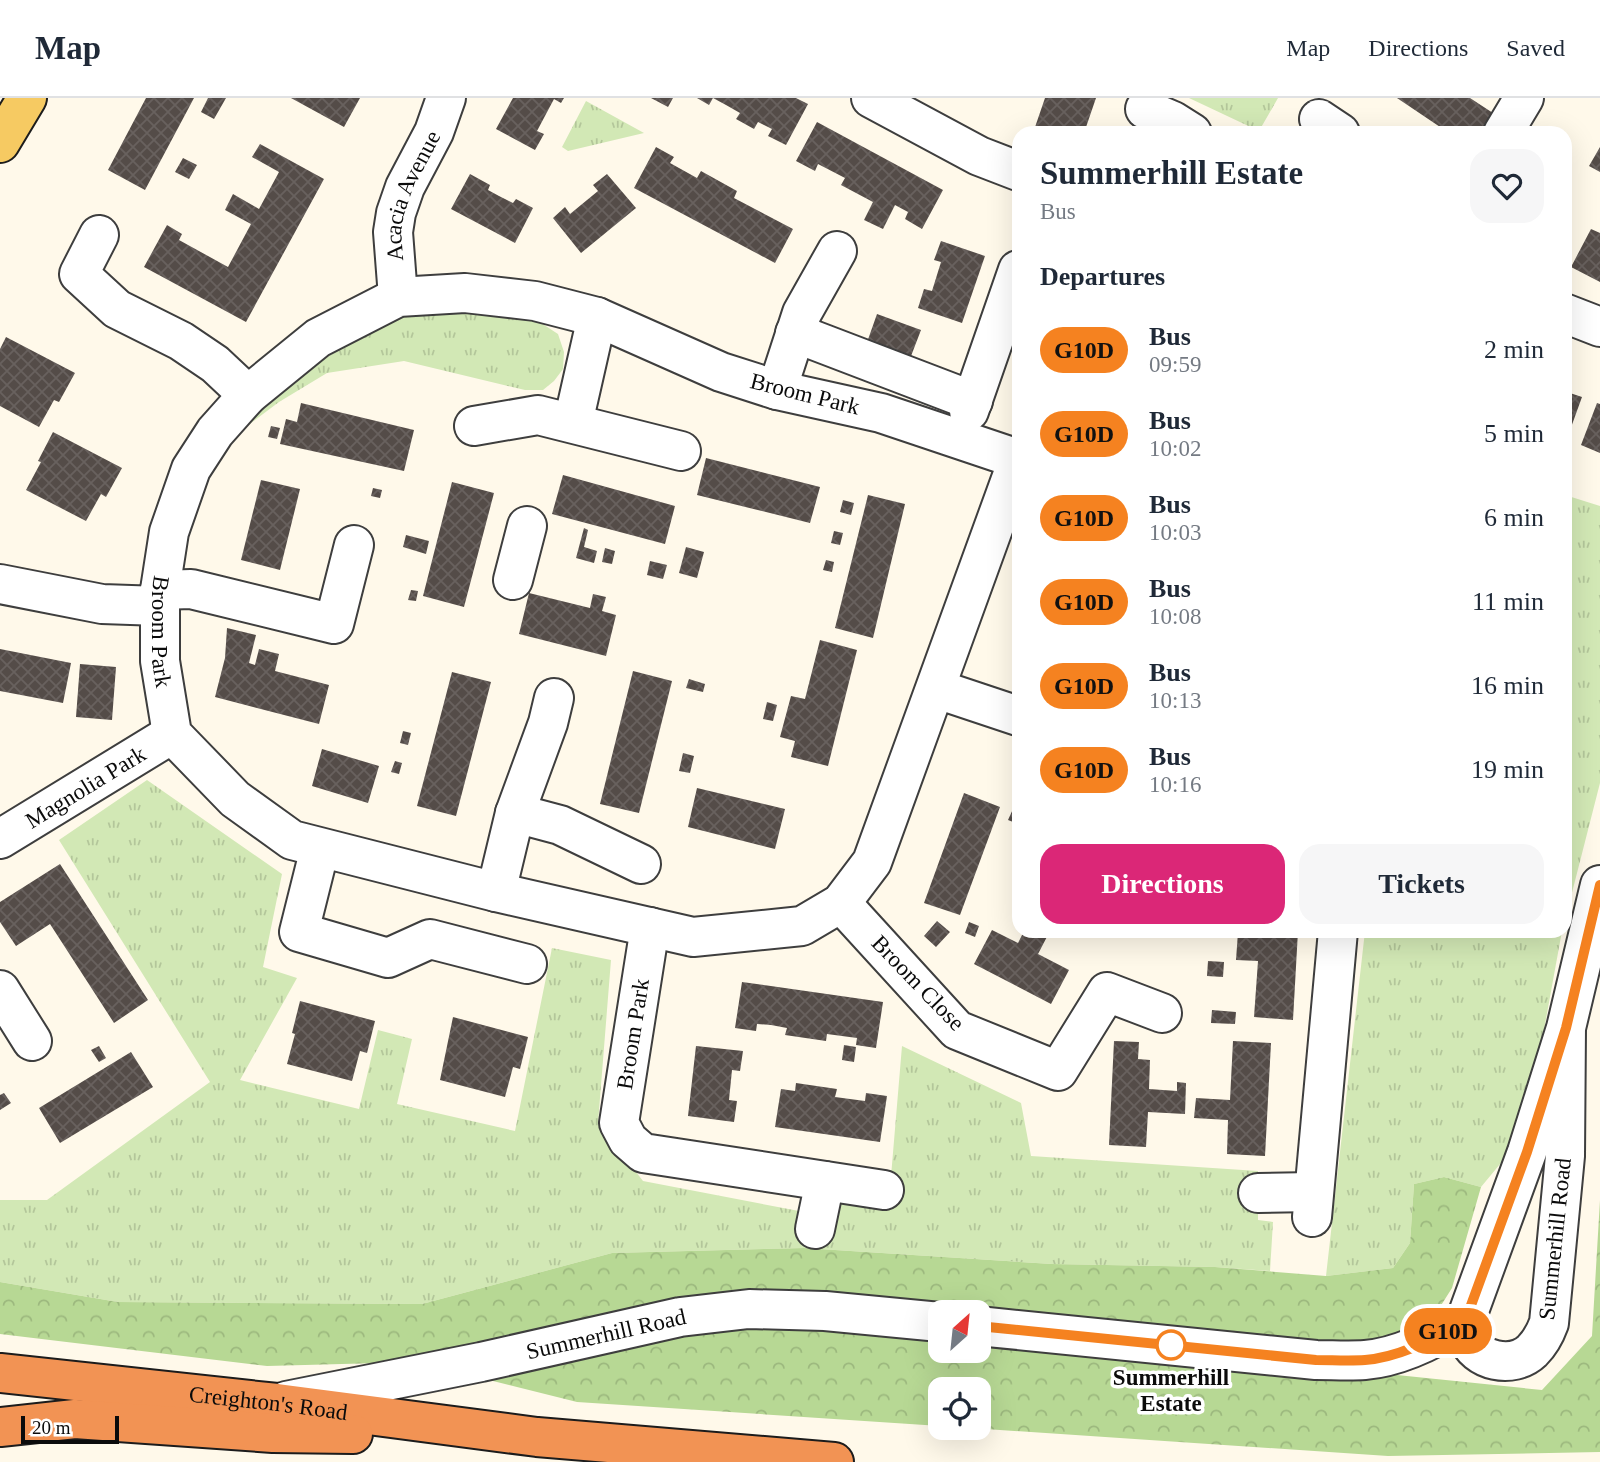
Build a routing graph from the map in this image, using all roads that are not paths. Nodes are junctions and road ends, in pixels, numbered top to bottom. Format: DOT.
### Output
graph roads {
  1 [pos="27,98"];
  2 [pos="446,98"];
  3 [pos="871,98"];
  4 [pos="1524,98"];
  5 [pos="1143,113"];
  6 [pos="1180,126"];
  7 [pos="1507,126"];
  8 [pos="0,143"];
  9 [pos="1012,169"];
  10 [pos="99,235"];
  11 [pos="837,251"];
  12 [pos="1012,287"];
  13 [pos="398,297"];
  14 [pos="1572,316"];
  15 [pos="597,317"];
  16 [pos="1600,327"];
  17 [pos="795,333"];
  18 [pos="777,390"];
  19 [pos="248,395"];
  20 [pos="573,423"];
  21 [pos="474,426"];
  22 [pos="681,451"];
  23 [pos="1012,458"];
  24 [pos="1012,477"];
  25 [pos="527,526"];
  26 [pos="354,545"];
  27 [pos="513,580"];
  28 [pos="0,584"];
  29 [pos="160,598"];
  30 [pos="937,689"];
  31 [pos="554,698"];
  32 [pos="1012,714"];
  33 [pos="172,734"];
  34 [pos="515,813"];
  35 [pos="0,839"];
  36 [pos="320,848"];
  37 [pos="641,864"];
  38 [pos="1600,885"];
  39 [pos="496,892"];
  40 [pos="841,903"];
  41 [pos="650,928"];
  42 [pos="1337,938"];
  43 [pos="527,964"];
  44 [pos="0,990"];
  45 [pos="1162,1013"];
  46 [pos="1566,1028"];
  47 [pos="32,1041"];
  48 [pos="825,1181"];
  49 [pos="884,1190"];
  50 [pos="1258,1193"];
  51 [pos="814,1229"];
  52 [pos="1466,1319"];
  53 [pos="928,1321"];
  54 [pos="991,1327"];
  55 [pos="0,1373"];
  56 [pos="277,1403"];
  57 [pos="0,1427"];
  58 [pos="537,1437"];
  59 [pos="834,1462"];
  1 -- 8 [label="main road"];
  2 -- 13 [label="street, Acacia Avenue"];
  3 -- 9 [label="street"];
  4 -- 7 [label="street"];
  5 -- 6 [label="street"];
  10 -- 19 [label="street"];
  11 -- 17 [label="street"];
  12 -- 17 [label="street, Broom Park"];
  13 -- 15 [label="street, Broom Park"];
  13 -- 19 [label="street, Broom Park"];
  14 -- 16 [label="street"];
  15 -- 18 [label="street, Broom Park"];
  15 -- 20 [label="street"];
  17 -- 18 [label="street"];
  18 -- 23 [label="street, Broom Park"];
  19 -- 29 [label="street, Broom Park"];
  20 -- 21 [label="street"];
  20 -- 22 [label="street"];
  24 -- 30 [label="street, Broom Park"];
  25 -- 27 [label="street"];
  26 -- 29 [label="street"];
  28 -- 29 [label="street"];
  29 -- 33 [label="street, Broom Park"];
  30 -- 32 [label="street"];
  30 -- 40 [label="street, Broom Park"];
  31 -- 34 [label="street"];
  33 -- 35 [label="street, Magnolia Park"];
  33 -- 36 [label="street, Broom Park"];
  34 -- 37 [label="street"];
  34 -- 39 [label="street"];
  36 -- 39 [label="street, Broom Park"];
  36 -- 43 [label="street"];
  38 -- 46 [label="street, Summerhill Road"];
  39 -- 41 [label="street, Broom Park"];
  40 -- 41 [label="street, Broom Park"];
  40 -- 45 [label="street, Broom Close"];
  41 -- 48 [label="street, Broom Park"];
  42 -- 50 [label="street"];
  44 -- 47 [label="street"];
  46 -- 52 [label="street, Summerhill Road"];
  46 -- 52 [label="street, Summerhill Road"];
  48 -- 49 [label="street"];
  48 -- 51 [label="street"];
  52 -- 54 [label="street"];
  53 -- 56 [label="street, Summerhill Road"];
  55 -- 56 [label="highway, Creighton's Road"];
  56 -- 58 [label="highway, Creighton's Road"];
  57 -- 58 [label="highway, Creighton's Road"];
  58 -- 59 [label="highway, Creighton's Road"];
}
